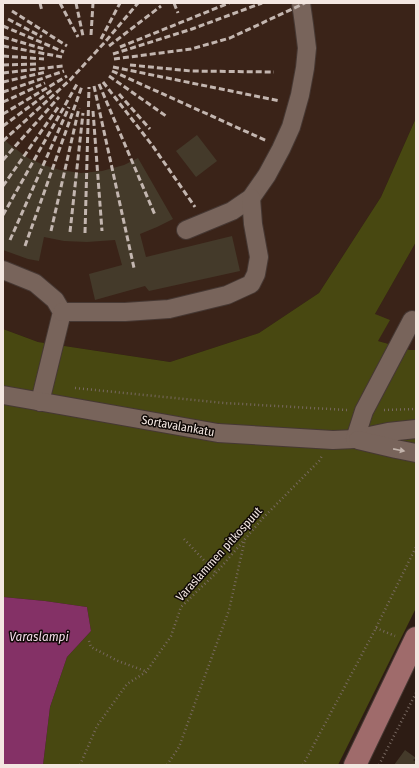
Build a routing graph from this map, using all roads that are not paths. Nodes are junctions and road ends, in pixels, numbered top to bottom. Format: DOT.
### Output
graph roads {
  1 [pos="300,3"];
  2 [pos="251,198"];
  3 [pos="186,230"];
  4 [pos="3,270"];
  5 [pos="62,312"];
  6 [pos="412,320"];
  7 [pos="42,394"];
  8 [pos="3,395"];
  9 [pos="416,429"];
  10 [pos="355,439"];
  11 [pos="416,453"];
  12 [pos="410,641"];
  13 [pos="355,765"];
  1 -- 2 [label="street"];
  2 -- 3 [label="street"];
  2 -- 5 [label="street"];
  4 -- 5 [label="street"];
  5 -- 7 [label="street"];
  6 -- 10 [label="street"];
  7 -- 8 [label="street, Sortavalankatu"];
  7 -- 10 [label="street, Sortavalankatu"];
  9 -- 10 [label="street, Sortavalankatu"];
  10 -- 11 [label="street, Sortavalankatu, one-way"];
  12 -- 13 [label="main road"];
}
